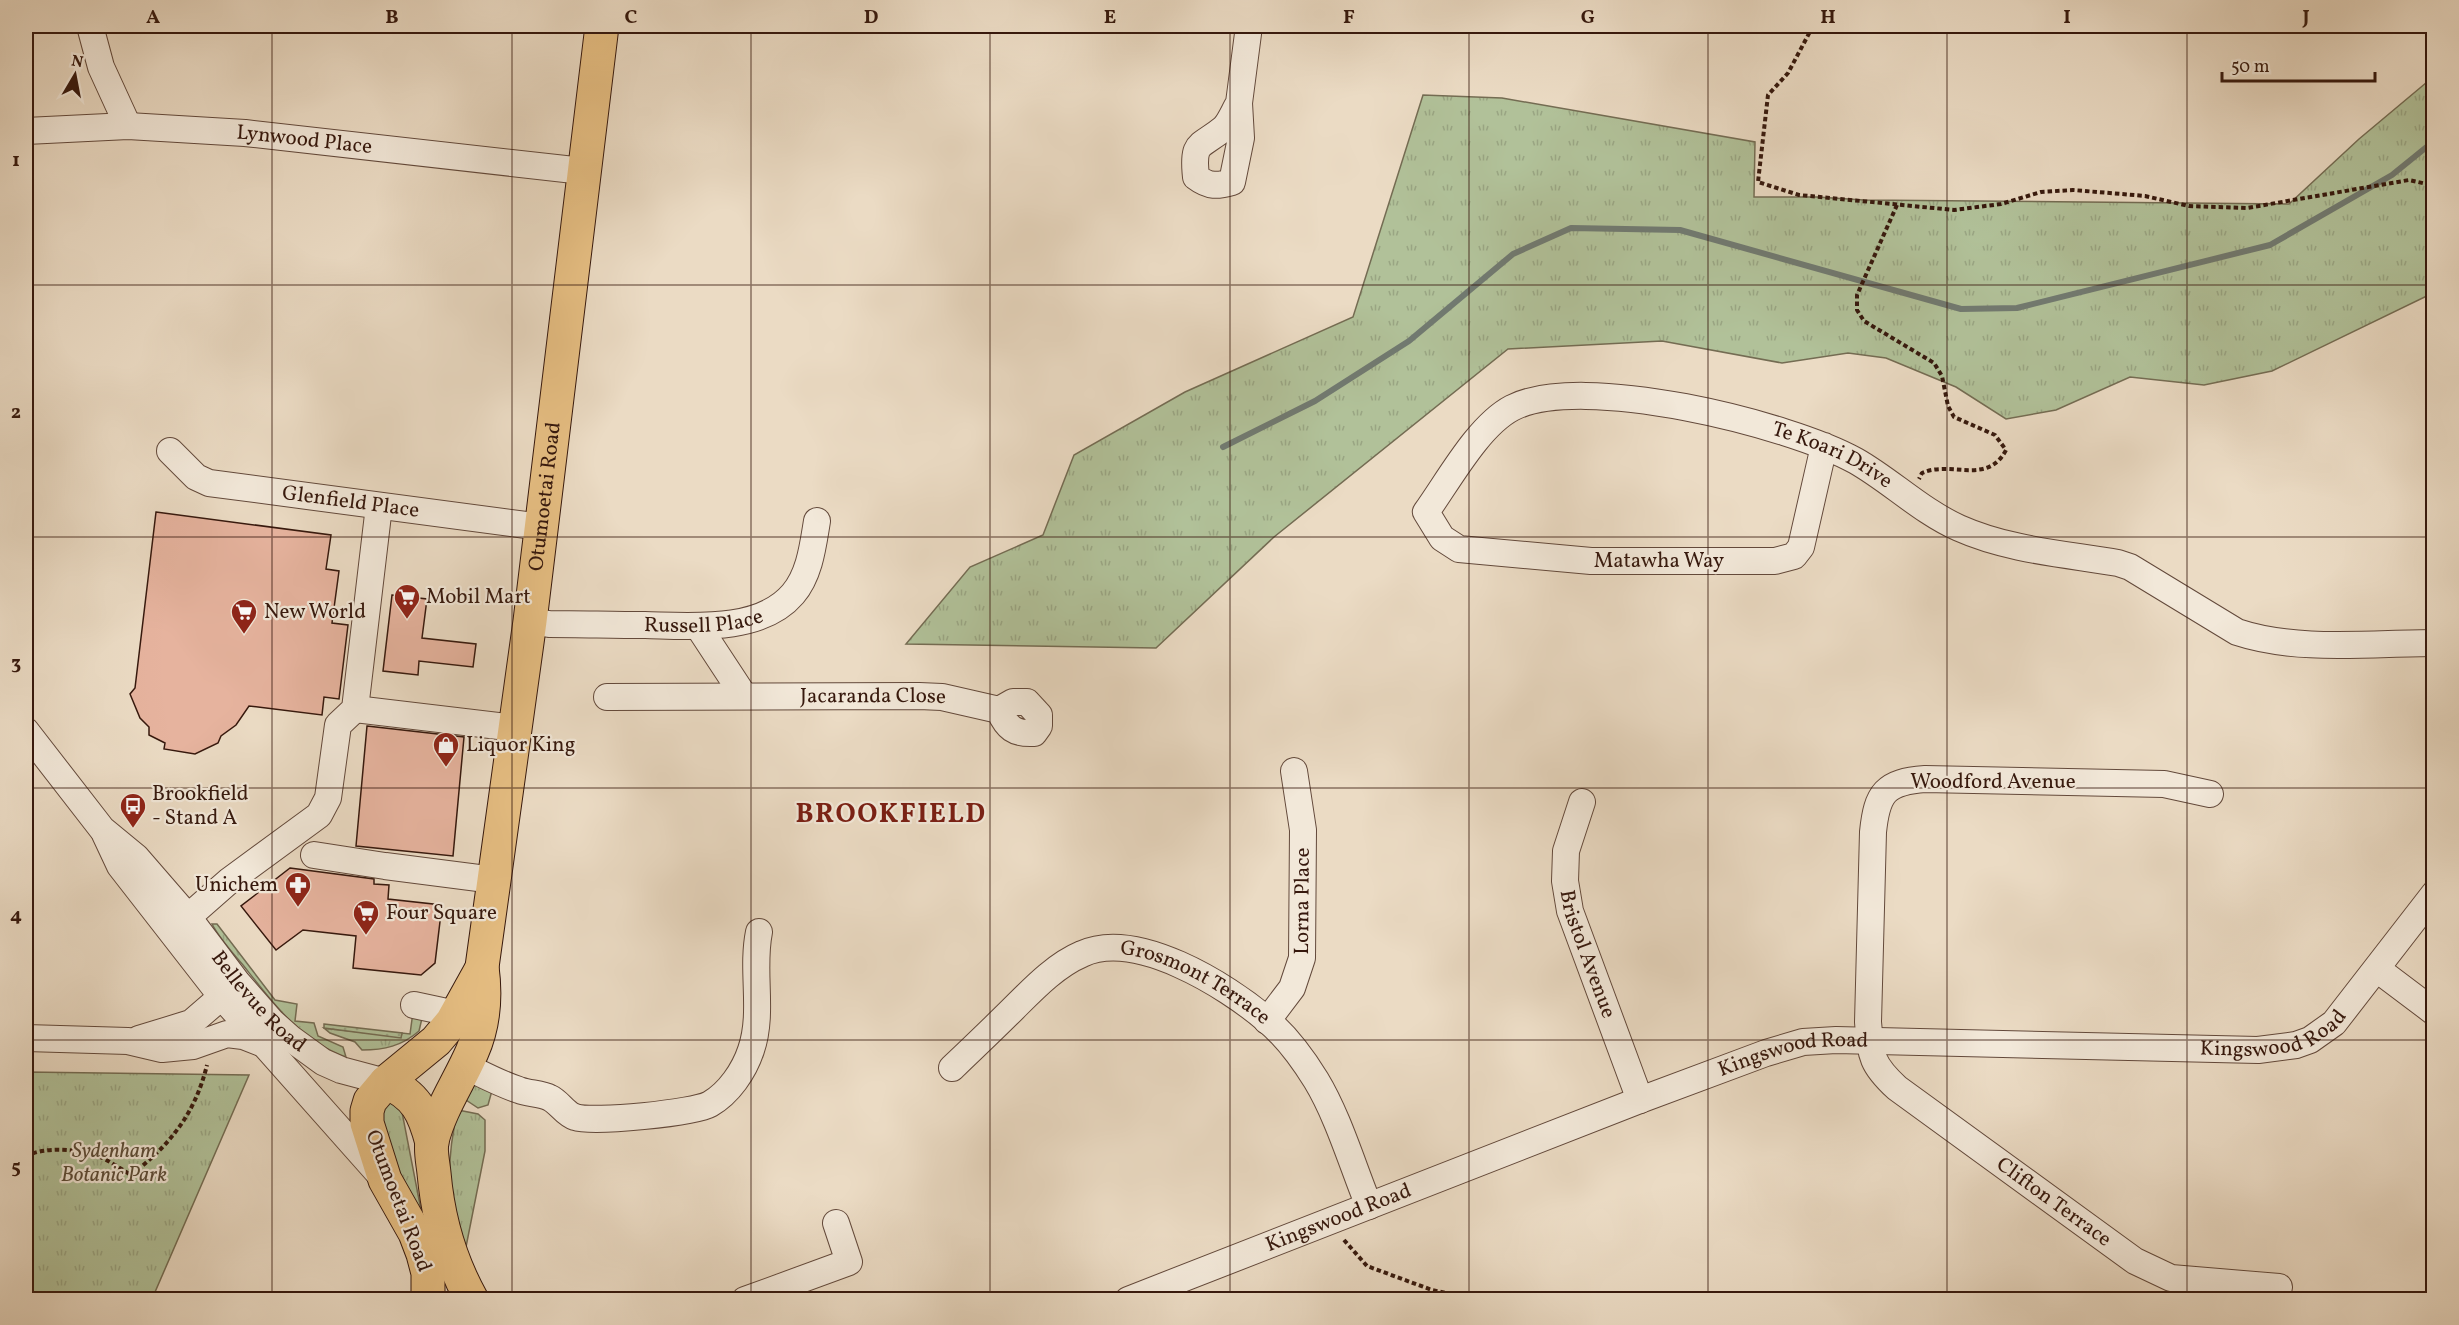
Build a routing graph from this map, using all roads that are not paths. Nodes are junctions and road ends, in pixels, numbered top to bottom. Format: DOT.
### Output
graph roads {
  1 [pos="87,26"];
  2 [pos="602,26"];
  3 [pos="1249,26"];
  4 [pos="1239,103"];
  5 [pos="129,126"];
  6 [pos="26,131"];
  7 [pos="583,171"];
  8 [pos="1824,446"];
  9 [pos="170,451"];
  10 [pos="379,506"];
  11 [pos="1426,512"];
  12 [pos="817,521"];
  13 [pos="541,527"];
  14 [pos="530,621"];
  15 [pos="699,626"];
  16 [pos="2433,643"];
  17 [pos="744,696"];
  18 [pos="607,697"];
  19 [pos="355,709"];
  20 [pos="999,710"];
  21 [pos="516,728"];
  22 [pos="26,732"];
  23 [pos="1294,771"];
  24 [pos="2210,794"];
  25 [pos="1582,802"];
  26 [pos="102,829"];
  27 [pos="314,855"];
  28 [pos="494,880"];
  29 [pos="2433,894"];
  30 [pos="188,917"];
  31 [pos="759,932"];
  32 [pos="482,967"];
  33 [pos="2377,969"];
  34 [pos="414,1005"];
  35 [pos="231,1007"];
  36 [pos="2433,1012"];
  37 [pos="456,1014"];
  38 [pos="1267,1021"];
  39 [pos="26,1038"];
  40 [pos="128,1041"];
  41 [pos="1870,1041"];
  42 [pos="465,1066"];
  43 [pos="952,1068"];
  44 [pos="386,1082"];
  45 [pos="1640,1100"];
  46 [pos="432,1143"];
  47 [pos="385,1180"];
  48 [pos="1369,1206"];
  49 [pos="836,1223"];
  50 [pos="2279,1287"];
  51 [pos="428,1299"];
  52 [pos="472,1299"];
  53 [pos="745,1299"];
  54 [pos="1128,1299"];
  1 -- 5 [label="street"];
  2 -- 7 [label="main road, Otumoetai Road"];
  3 -- 4 [label="street"];
  5 -- 6 [label="street, Lynwood Place"];
  5 -- 7 [label="street, Lynwood Place"];
  7 -- 13 [label="main road, Otumoetai Road"];
  8 -- 11 [label="street, Te Koari Drive"];
  8 -- 11 [label="street, Matawha Way"];
  8 -- 16 [label="street, Te Koari Drive"];
  9 -- 10 [label="street, Glenfield Place"];
  10 -- 13 [label="street, Glenfield Place"];
  10 -- 19 [label="street"];
  12 -- 15 [label="street, Russell Place"];
  13 -- 14 [label="main road, Otumoetai Road"];
  14 -- 15 [label="street, Russell Place"];
  14 -- 21 [label="main road, Otumoetai Road"];
  15 -- 17 [label="street"];
  17 -- 18 [label="street, Jacaranda Close"];
  17 -- 20 [label="street, Jacaranda Close"];
  19 -- 21 [label="street"];
  19 -- 30 [label="street"];
  21 -- 28 [label="main road, Otumoetai Road"];
  22 -- 26 [label="street, Bellevue Road"];
  23 -- 38 [label="street, Lorna Place"];
  24 -- 41 [label="street, Woodford Avenue"];
  25 -- 45 [label="street, Bristol Avenue"];
  26 -- 30 [label="street, Bellevue Road"];
  26 -- 35 [label="street, Bellevue Road"];
  27 -- 28 [label="street"];
  28 -- 32 [label="main road, Otumoetai Road"];
  29 -- 33 [label="street, Kingswood Road"];
  30 -- 35 [label="street, Bellevue Road"];
  31 -- 42 [label="street"];
  32 -- 37 [label="main road, Otumoetai Road"];
  32 -- 42 [label="main road, Otumoetai Road"];
  33 -- 36 [label="street"];
  33 -- 41 [label="street, Kingswood Road"];
  34 -- 37 [label="street"];
  35 -- 40 [label="street"];
  35 -- 40 [label="street"];
  35 -- 44 [label="street, Bellevue Road"];
  35 -- 47 [label="street, Bellevue Road"];
  37 -- 44 [label="main road, Otumoetai Road"];
  38 -- 43 [label="street, Grosmont Terrace"];
  38 -- 48 [label="street, Grosmont Terrace"];
  39 -- 40 [label="street"];
  41 -- 45 [label="street, Kingswood Road"];
  41 -- 50 [label="street, Clifton Terrace"];
  42 -- 46 [label="main road, Otumoetai Road"];
  44 -- 46 [label="main road, Bellevue Road"];
  44 -- 47 [label="main road, Otumoetai Road"];
  45 -- 48 [label="street, Kingswood Road"];
  46 -- 52 [label="main road, Otumoetai Road"];
  47 -- 51 [label="main road, Otumoetai Road"];
  48 -- 54 [label="street, Kingswood Road"];
  49 -- 53 [label="street"];
}
